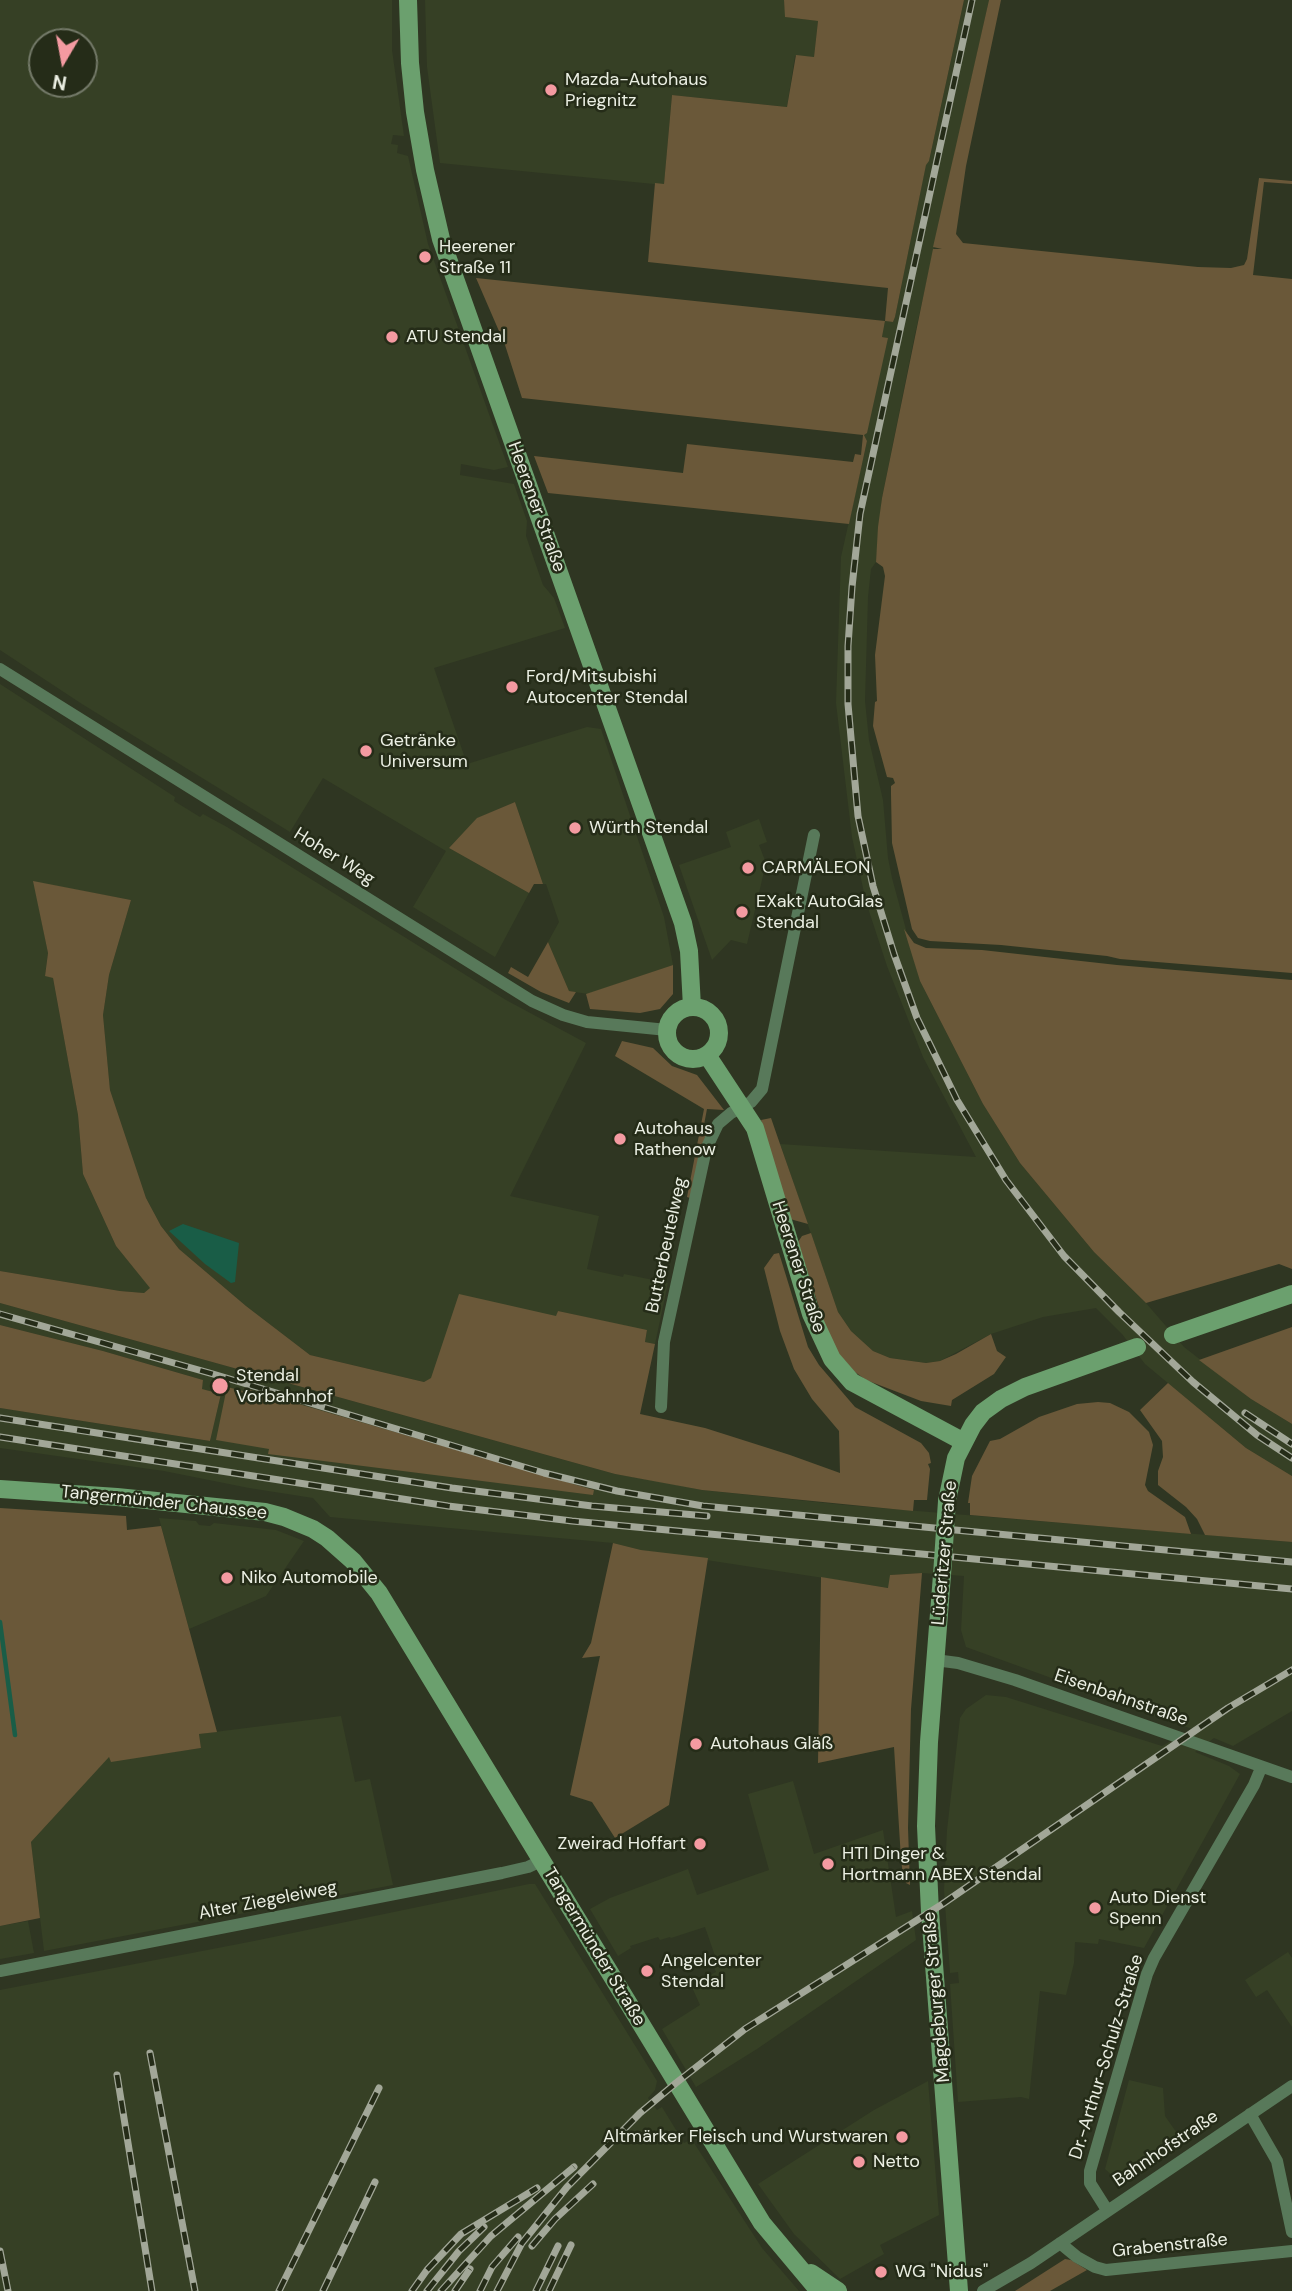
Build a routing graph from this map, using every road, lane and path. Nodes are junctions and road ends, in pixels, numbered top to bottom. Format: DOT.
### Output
graph roads {
  1 [pos="408,0"];
  2 [pos="0,670"];
  3 [pos="814,835"];
  4 [pos="692,1007"];
  5 [pos="667,1030"];
  6 [pos="707,1055"];
  7 [pos="742,1106"];
  8 [pos="1292,1294"];
  9 [pos="1173,1335"];
  10 [pos="1137,1348"];
  11 [pos="661,1406"];
  12 [pos="964,1442"];
  13 [pos="0,1489"];
  14 [pos="402,1632"];
  15 [pos="935,1660"];
  16 [pos="1261,1768"];
  17 [pos="1292,1777"];
  18 [pos="541,1861"];
  19 [pos="0,1971"];
  20 [pos="1292,2085"];
  21 [pos="1250,2114"];
  22 [pos="1107,2210"];
  23 [pos="1292,2232"];
  24 [pos="1060,2243"];
  25 [pos="1292,2251"];
  26 [pos="791,2259"];
  27 [pos="819,2291"];
  28 [pos="838,2291"];
  29 [pos="959,2291"];
  30 [pos="983,2291"];
  1 -- 4 [label="main road, Heerener Straße"];
  2 -- 5 [label="street, Hoher Weg"];
  3 -- 7 [label="street"];
  4 -- 5 [label="main road"];
  4 -- 6 [label="main road"];
  5 -- 6 [label="main road"];
  6 -- 7 [label="main road, Heerener Straße"];
  7 -- 11 [label="street, Butterbeutelweg"];
  7 -- 12 [label="main road, Heerener Straße"];
  8 -- 9 [label="main road"];
  10 -- 12 [label="main road, Lüderitzer Straße"];
  12 -- 15 [label="main road, Lüderitzer Straße, bridge"];
  13 -- 14 [label="main road, Tangermünder Chaussee"];
  14 -- 18 [label="main road, Tangermünder Straße"];
  15 -- 16 [label="street, Eisenbahnstraße"];
  15 -- 29 [label="main road, Magdeburger Straße"];
  16 -- 17 [label="street, Eisenbahnstraße"];
  16 -- 22 [label="street, Dr.-Arthur-Schulz-Straße"];
  18 -- 19 [label="street, Alter Ziegeleiweg"];
  18 -- 26 [label="main road, Tangermünder Straße"];
  20 -- 21 [label="street, Bahnhofstraße"];
  21 -- 22 [label="street, Bahnhofstraße"];
  21 -- 23 [label="street"];
  22 -- 24 [label="street, Bahnhofstraße"];
  24 -- 25 [label="street, Grabenstraße"];
  24 -- 30 [label="street, Bahnhofstraße"];
  26 -- 27 [label="main road, Tangermünder Straße"];
  26 -- 28 [label="main road, Tangermünder Straße"];
}
